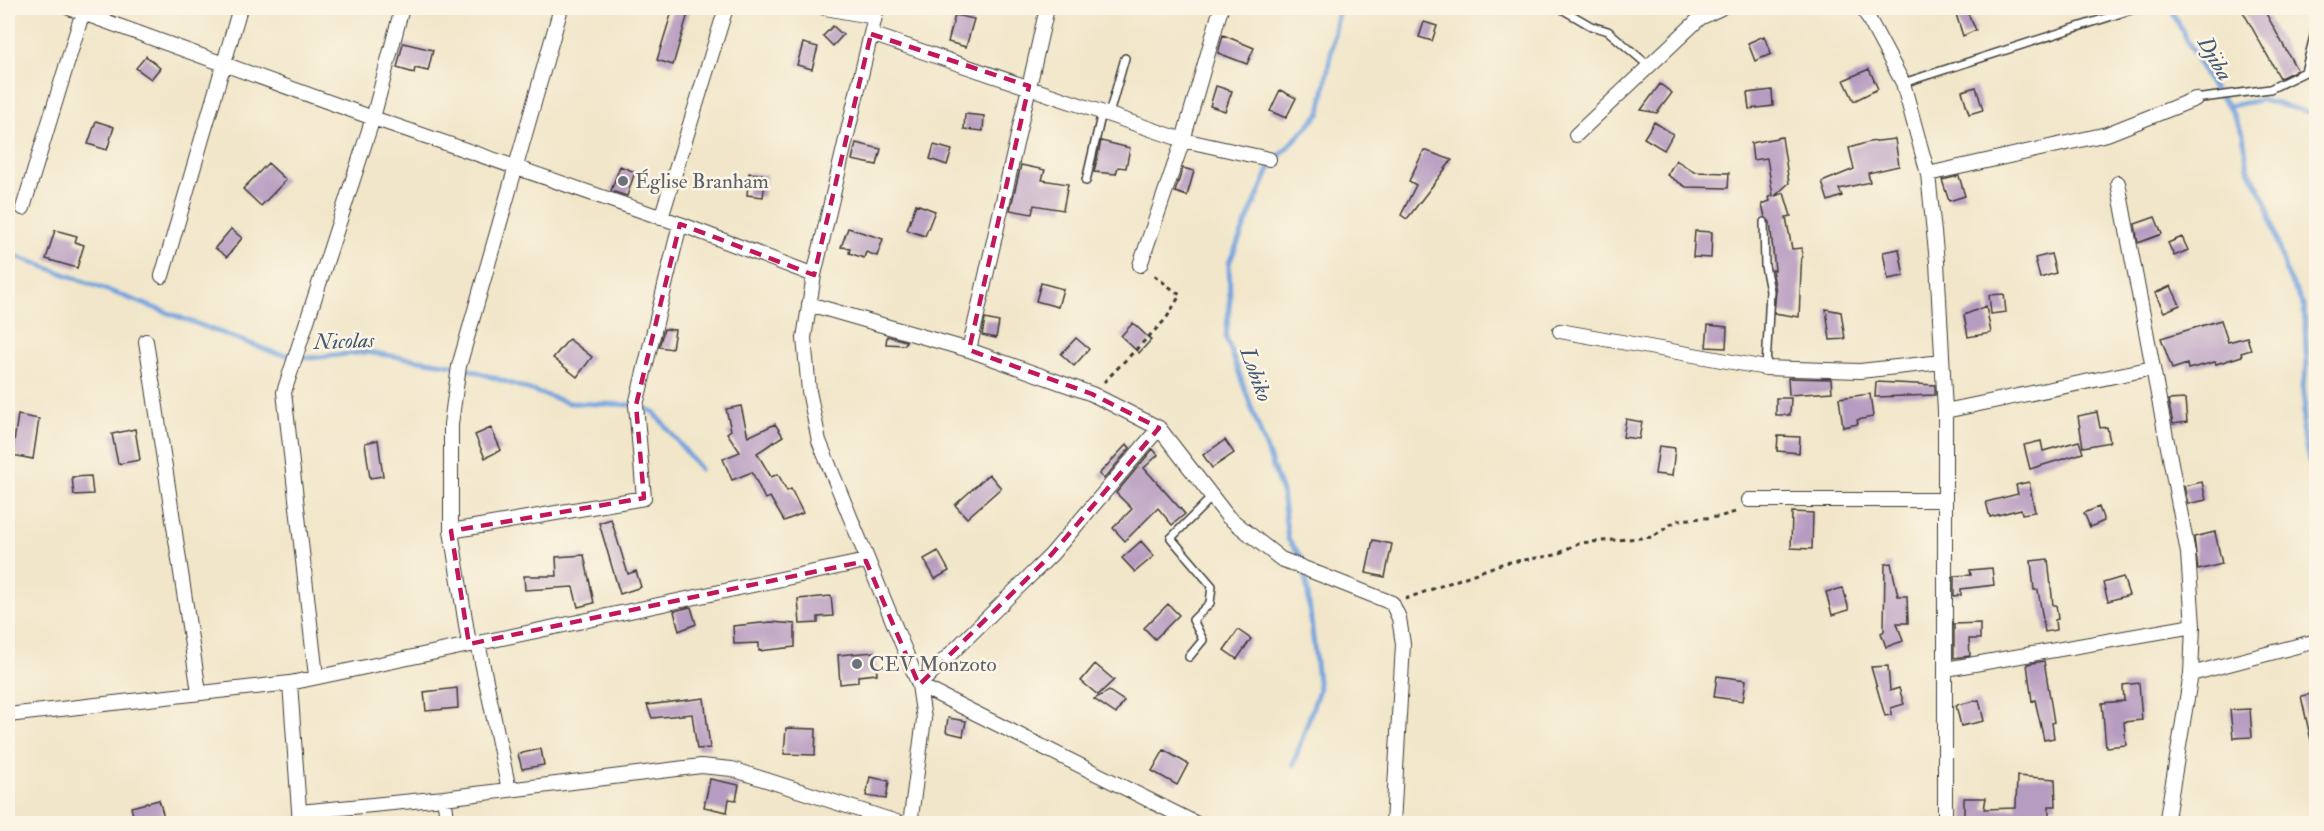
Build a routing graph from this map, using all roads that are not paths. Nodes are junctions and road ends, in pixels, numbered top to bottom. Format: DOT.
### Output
graph roads {
  1 [pos="240,8"];
  2 [pos="402,8"];
  3 [pos="561,8"];
  4 [pos="726,8"];
  5 [pos="825,8"];
  6 [pos="1047,8"];
  7 [pos="1221,8"];
  8 [pos="1560,8"];
  9 [pos="1721,8"];
  10 [pos="1863,8"];
  11 [pos="2137,8"];
  12 [pos="78,9"];
  13 [pos="876,12"];
  14 [pos="2316,28"];
  15 [pos="872,34"];
  16 [pos="1125,58"];
  17 [pos="225,63"];
  18 [pos="1649,66"];
  19 [pos="1903,83"];
  20 [pos="1029,86"];
  21 [pos="2195,99"];
  22 [pos="1106,113"];
  23 [pos="373,118"];
  24 [pos="1576,135"];
  25 [pos="1183,140"];
  26 [pos="1269,159"];
  27 [pos="516,168"];
  28 [pos="1928,174"];
  29 [pos="1086,181"];
  30 [pos="2118,183"];
  31 [pos="23,208"];
  32 [pos="661,218"];
  33 [pos="1764,222"];
  34 [pos="680,224"];
  35 [pos="1140,265"];
  36 [pos="814,275"];
  37 [pos="162,276"];
  38 [pos="809,304"];
  39 [pos="1560,331"];
  40 [pos="146,341"];
  41 [pos="969,350"];
  42 [pos="1942,362"];
  43 [pos="1766,368"];
  44 [pos="2153,368"];
  45 [pos="1945,411"];
  46 [pos="1159,428"];
  47 [pos="1213,496"];
  48 [pos="1749,500"];
  49 [pos="1944,500"];
  50 [pos="451,531"];
  51 [pos="866,561"];
  52 [pos="2193,626"];
  53 [pos="2316,641"];
  54 [pos="474,644"];
  55 [pos="1189,657"];
  56 [pos="1946,669"];
  57 [pos="2191,674"];
  58 [pos="316,676"];
  59 [pos="290,683"];
  60 [pos="919,685"];
  61 [pos="199,692"];
  62 [pos="8,715"];
  63 [pos="509,790"];
  64 [pos="444,798"];
  65 [pos="300,818"];
  66 [pos="448,824"];
  67 [pos="903,824"];
  68 [pos="910,824"];
  69 [pos="1197,824"];
  70 [pos="1393,824"];
  71 [pos="1945,824"];
  72 [pos="2166,824"];
  1 -- 17 [label="street"];
  2 -- 23 [label="street"];
  3 -- 27 [label="street"];
  4 -- 32 [label="street"];
  5 -- 13 [label="street"];
  6 -- 20 [label="street"];
  7 -- 25 [label="street"];
  8 -- 18 [label="lane"];
  9 -- 18 [label="street"];
  10 -- 19 [label="street"];
  11 -- 19 [label="lane"];
  12 -- 17 [label="street"];
  12 -- 31 [label="street"];
  13 -- 15 [label="street"];
  14 -- 21 [label="lane"];
  15 -- 20 [label="street"];
  15 -- 36 [label="street"];
  16 -- 22 [label="lane"];
  17 -- 23 [label="street"];
  17 -- 37 [label="street"];
  18 -- 24 [label="street"];
  19 -- 28 [label="street"];
  20 -- 22 [label="street"];
  20 -- 41 [label="street"];
  21 -- 28 [label="street"];
  22 -- 25 [label="street"];
  22 -- 29 [label="lane"];
  23 -- 27 [label="street"];
  23 -- 58 [label="street"];
  25 -- 26 [label="street"];
  25 -- 35 [label="street"];
  27 -- 32 [label="street"];
  27 -- 50 [label="street"];
  28 -- 42 [label="street"];
  30 -- 44 [label="street"];
  32 -- 34 [label="street"];
  33 -- 43 [label="lane"];
  34 -- 36 [label="street"];
  34 -- 50 [label="street"];
  36 -- 38 [label="street"];
  38 -- 41 [label="street"];
  38 -- 51 [label="street"];
  39 -- 43 [label="street"];
  40 -- 61 [label="street"];
  41 -- 46 [label="street"];
  42 -- 43 [label="street"];
  42 -- 45 [label="street"];
  44 -- 45 [label="street"];
  44 -- 52 [label="street"];
  45 -- 49 [label="street"];
  46 -- 47 [label="street"];
  46 -- 60 [label="street"];
  47 -- 55 [label="lane"];
  47 -- 70 [label="street"];
  48 -- 49 [label="street"];
  49 -- 56 [label="street"];
  50 -- 54 [label="street"];
  51 -- 54 [label="street"];
  51 -- 60 [label="street"];
  52 -- 56 [label="street"];
  52 -- 57 [label="street"];
  53 -- 57 [label="street"];
  54 -- 58 [label="street"];
  54 -- 63 [label="street"];
  56 -- 71 [label="street"];
  57 -- 72 [label="street"];
  58 -- 59 [label="street"];
  59 -- 61 [label="street"];
  59 -- 65 [label="street"];
  60 -- 68 [label="street"];
  60 -- 69 [label="street"];
  61 -- 62 [label="street"];
  63 -- 64 [label="street"];
  63 -- 67 [label="street"];
  64 -- 65 [label="street"];
  64 -- 66 [label="street"];
}
